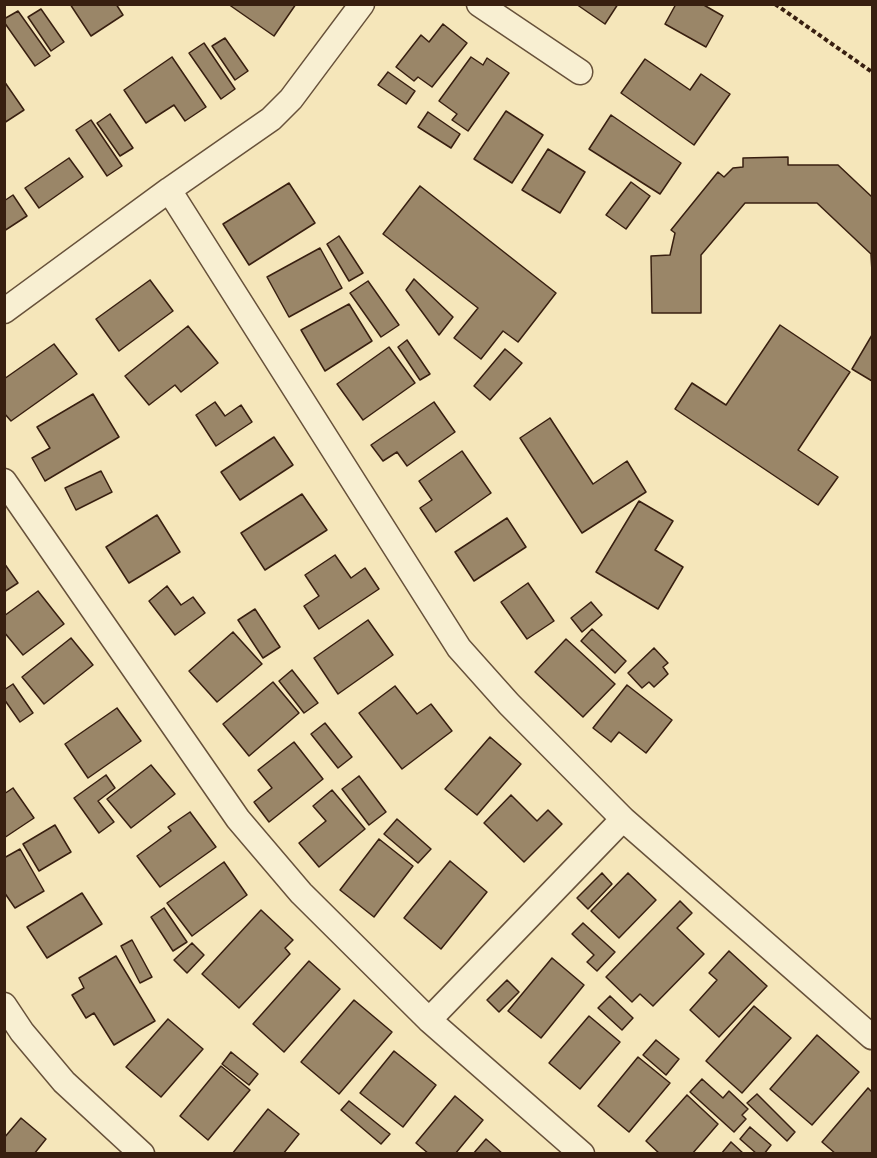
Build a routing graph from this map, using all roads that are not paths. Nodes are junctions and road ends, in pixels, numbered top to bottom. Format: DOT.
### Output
graph roads {
  1 [pos="362,4"];
  2 [pos="479,4"];
  3 [pos="580,72"];
  4 [pos="170,190"];
  5 [pos="4,311"];
  6 [pos="4,481"];
  7 [pos="623,819"];
  8 [pos="4,1005"];
  9 [pos="429,1020"];
  10 [pos="873,1037"];
  11 [pos="142,1154"];
  12 [pos="582,1154"];
  1 -- 4 [label="street"];
  2 -- 3 [label="street"];
  4 -- 5 [label="street"];
  4 -- 7 [label="street"];
  6 -- 9 [label="street"];
  7 -- 9 [label="street"];
  7 -- 10 [label="street"];
  8 -- 11 [label="street"];
  9 -- 12 [label="street"];
}
